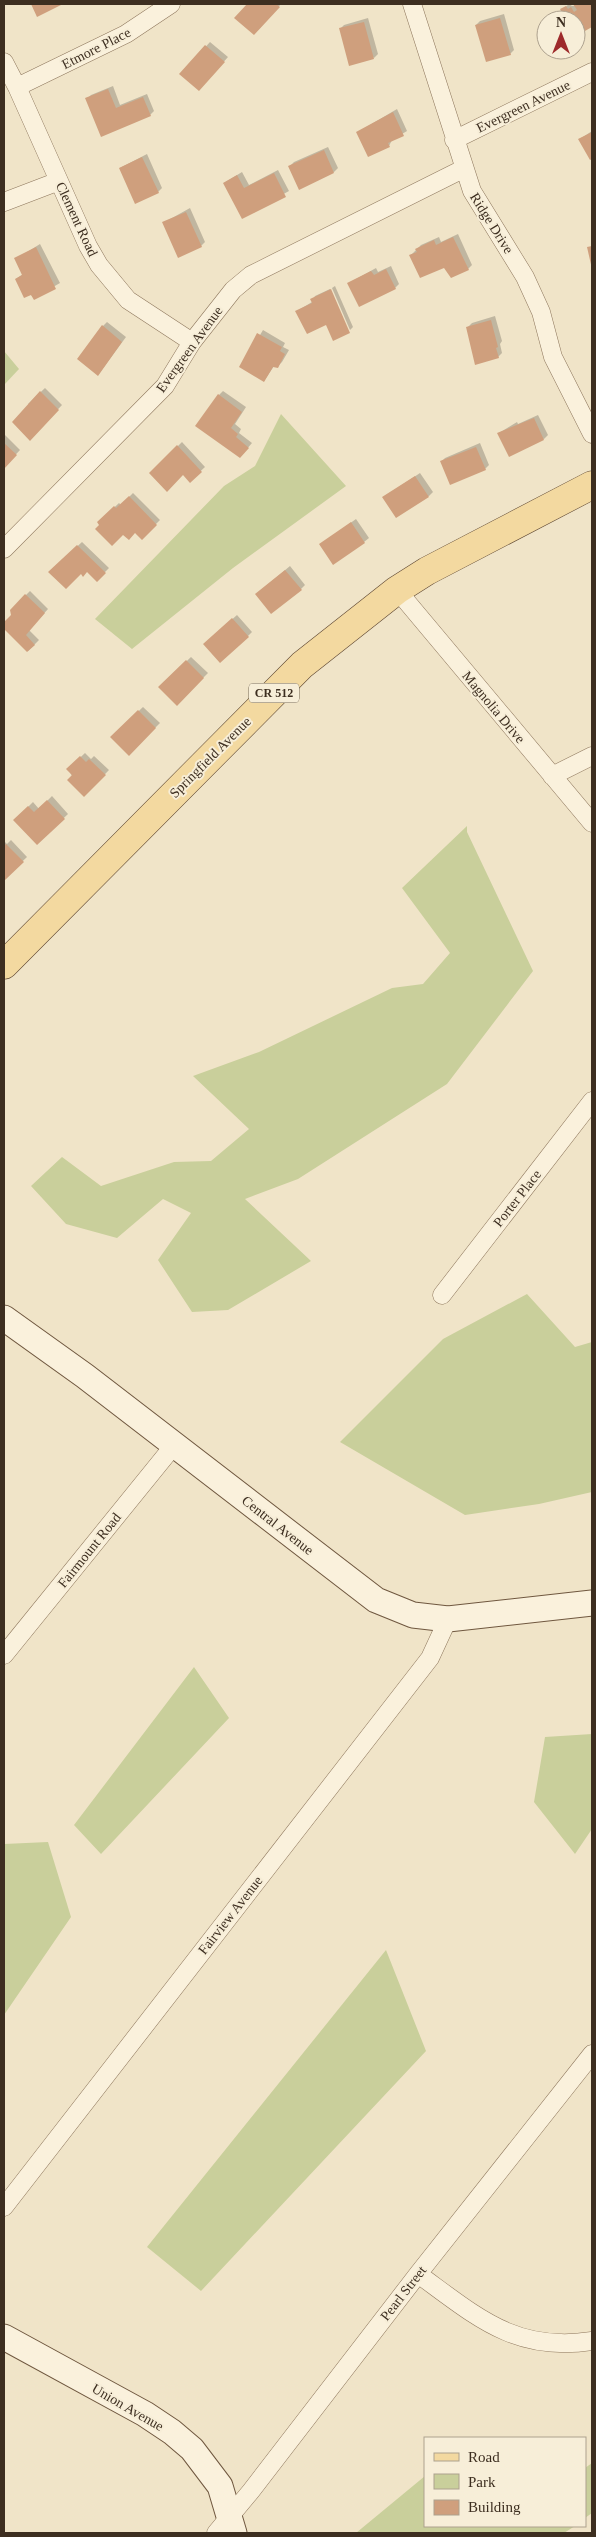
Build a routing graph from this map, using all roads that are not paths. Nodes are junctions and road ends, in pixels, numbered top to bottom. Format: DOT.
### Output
graph roads {
  1 [pos="171,4"];
  2 [pos="412,4"];
  3 [pos="4,62"];
  4 [pos="592,72"];
  5 [pos="17,87"];
  6 [pos="454,140"];
  7 [pos="463,169"];
  8 [pos="58,181"];
  9 [pos="4,202"];
  10 [pos="192,342"];
  11 [pos="592,434"];
  12 [pos="592,485"];
  13 [pos="4,549"];
  14 [pos="397,590"];
  15 [pos="592,756"];
  16 [pos="552,776"];
  17 [pos="592,823"];
  18 [pos="4,965"];
  19 [pos="592,1101"];
  20 [pos="442,1295"];
  21 [pos="4,1318"];
  22 [pos="175,1444"];
  23 [pos="592,1603"];
  24 [pos="448,1619"];
  25 [pos="4,1655"];
  26 [pos="592,2054"];
  27 [pos="4,2207"];
  28 [pos="418,2274"];
  29 [pos="4,2337"];
  30 [pos="592,2341"];
  31 [pos="227,2528"];
  1 -- 5 [label="street, Etmore Place"];
  2 -- 6 [label="street, Ridge Drive"];
  3 -- 5 [label="street, Clement Road"];
  4 -- 6 [label="street, Evergreen Avenue"];
  5 -- 8 [label="street, Clement Road"];
  6 -- 7 [label="street, Ridge Drive"];
  7 -- 10 [label="street, Evergreen Avenue"];
  7 -- 11 [label="street, Ridge Drive"];
  8 -- 9 [label="street"];
  8 -- 10 [label="street, Clement Road"];
  10 -- 13 [label="street, Evergreen Avenue"];
  12 -- 14 [label="main road, Springfield Avenue / CR 512"];
  14 -- 16 [label="street, Magnolia Drive"];
  14 -- 18 [label="main road, Springfield Avenue / CR 512"];
  15 -- 16 [label="street"];
  16 -- 17 [label="street, Magnolia Drive"];
  19 -- 20 [label="street, Porter Place"];
  21 -- 22 [label="street, Central Avenue"];
  22 -- 24 [label="street, Central Avenue"];
  22 -- 25 [label="street, Fairmount Road"];
  23 -- 24 [label="street, Central Avenue"];
  24 -- 27 [label="street, Fairview Avenue"];
  26 -- 28 [label="street, Pearl Street"];
  28 -- 30 [label="street"];
  28 -- 31 [label="street, Pearl Street"];
  29 -- 31 [label="street, Union Avenue"];
}
